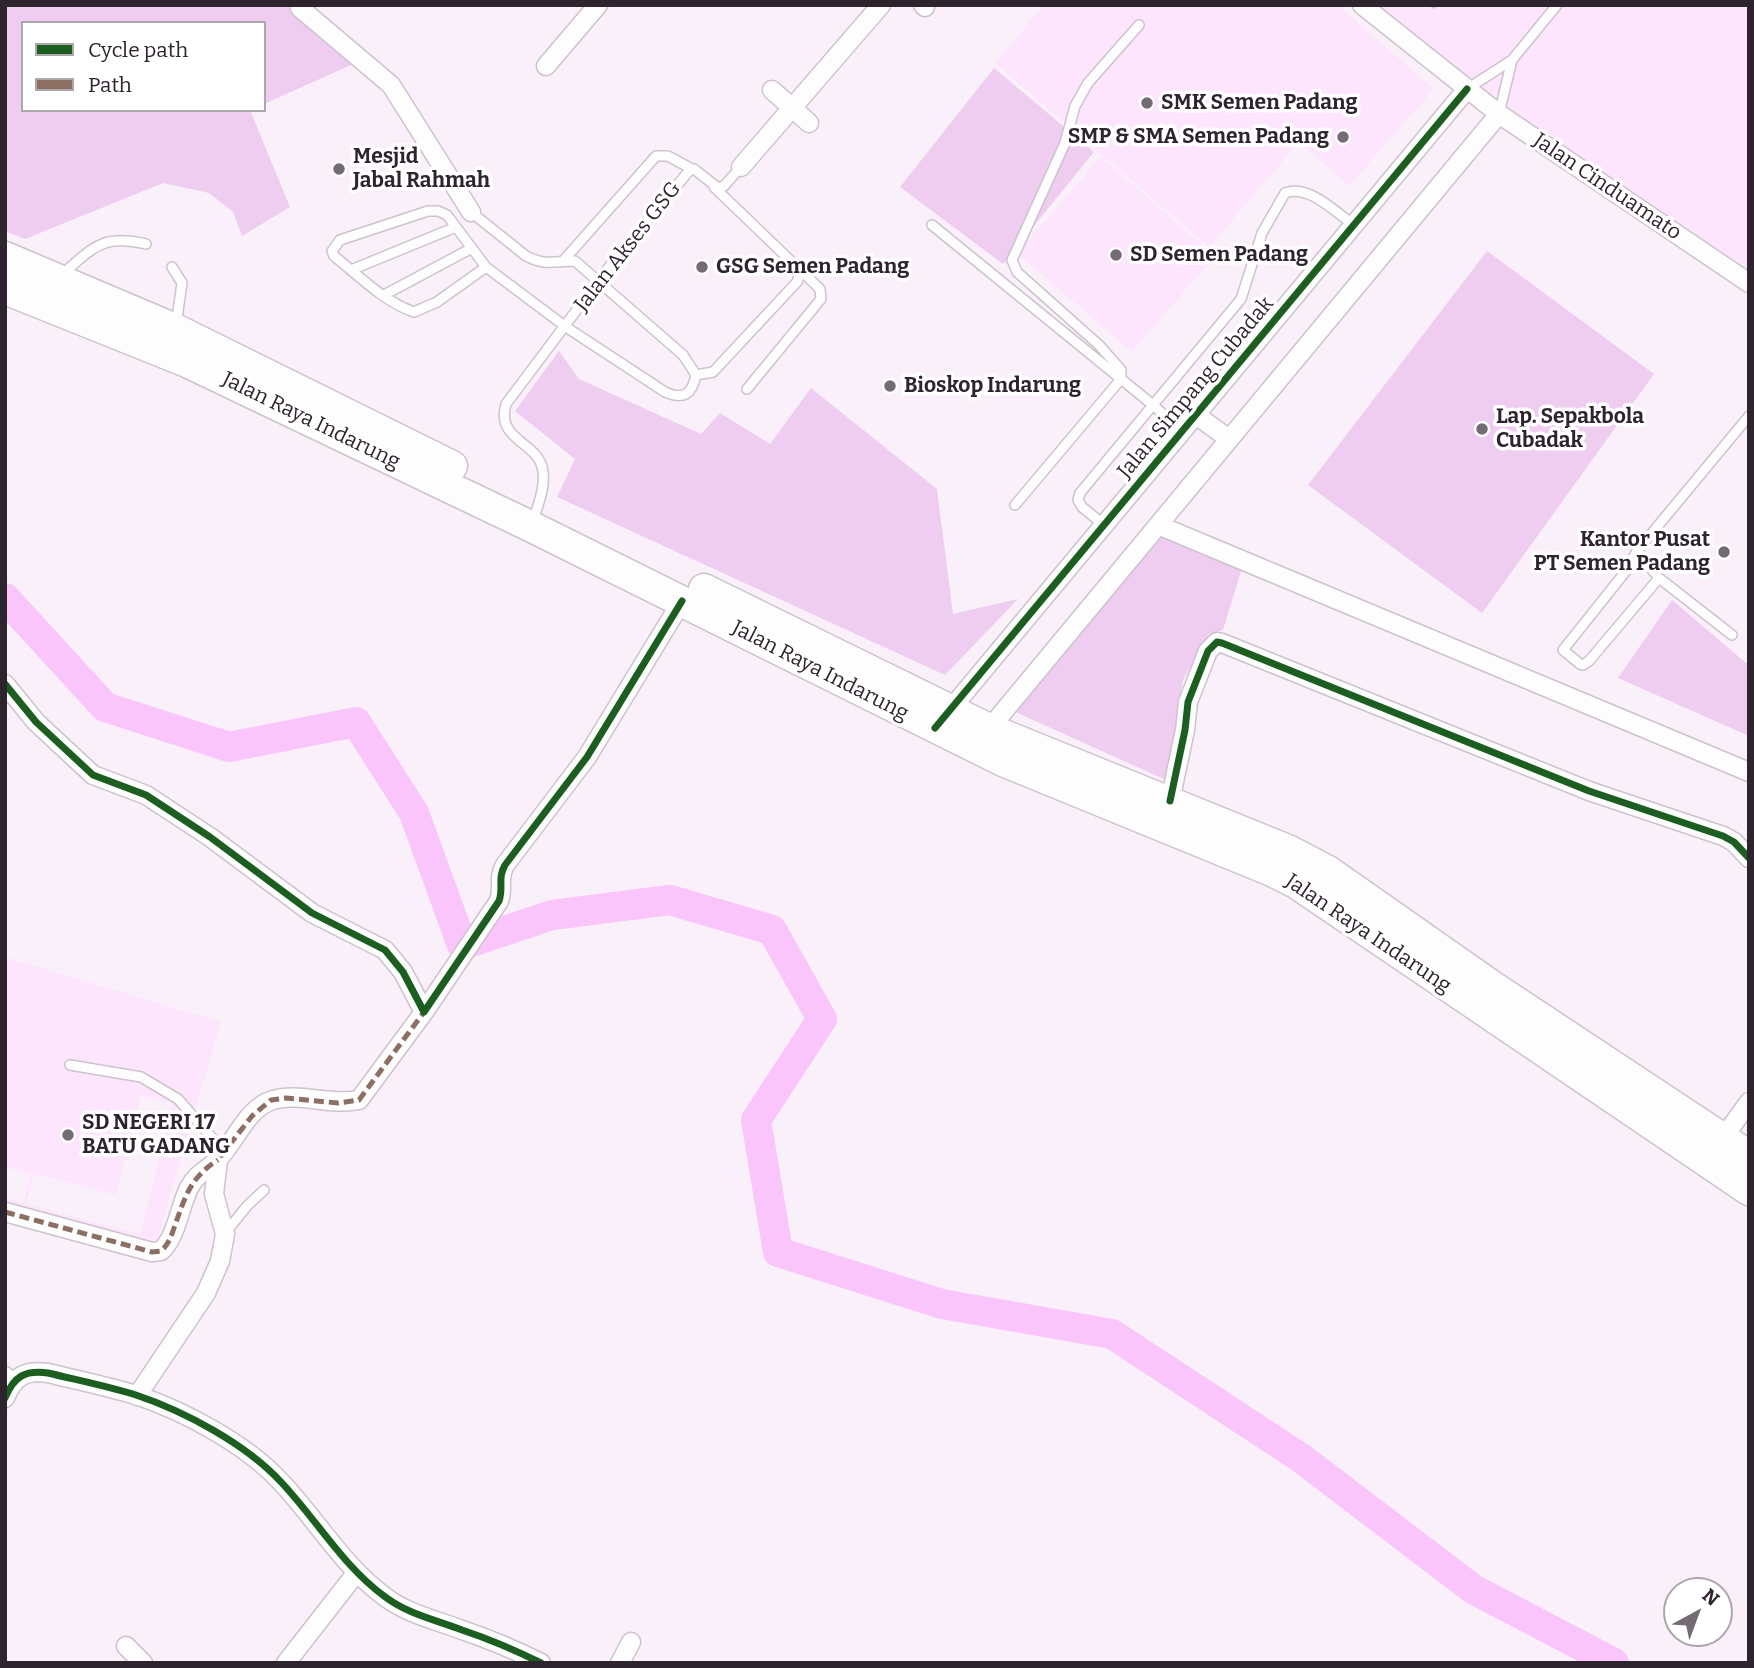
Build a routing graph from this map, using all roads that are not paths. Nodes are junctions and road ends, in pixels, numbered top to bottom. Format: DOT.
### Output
graph roads {
  1 [pos="303,5"];
  2 [pos="598,5"];
  3 [pos="881,5"];
  4 [pos="1557,5"];
  5 [pos="1365,6"];
  6 [pos="1139,25"];
  7 [pos="1512,60"];
  8 [pos="546,66"];
  9 [pos="1467,89"];
  10 [pos="772,90"];
  11 [pos="793,108"];
  12 [pos="1499,114"];
  13 [pos="809,122"];
  14 [pos="741,167"];
  15 [pos="692,169"];
  16 [pos="715,187"];
  17 [pos="471,212"];
  18 [pos="932,225"];
  19 [pos="1354,225"];
  20 [pos="456,227"];
  21 [pos="146,244"];
  22 [pos="472,248"];
  23 [pos="5,257"];
  24 [pos="562,261"];
  25 [pos="796,266"];
  26 [pos="172,267"];
  27 [pos="486,267"];
  28 [pos="351,270"];
  29 [pos="599,281"];
  30 [pos="1749,284"];
  31 [pos="5,289"];
  32 [pos="47,290"];
  33 [pos="384,295"];
  34 [pos="566,327"];
  35 [pos="175,329"];
  36 [pos="696,375"];
  37 [pos="1121,379"];
  38 [pos="747,389"];
  39 [pos="1153,405"];
  40 [pos="1196,415"];
  41 [pos="1749,416"];
  42 [pos="1183,432"];
  43 [pos="1229,439"];
  44 [pos="1015,505"];
  45 [pos="534,517"];
  46 [pos="1104,525"];
  47 [pos="1158,525"];
  48 [pos="1637,551"];
  49 [pos="1659,578"];
  50 [pos="682,601"];
  51 [pos="1732,635"];
  52 [pos="5,684"];
  53 [pos="943,719"];
  54 [pos="977,736"];
  55 [pos="1749,772"];
  56 [pos="1173,787"];
  57 [pos="1749,858"];
  58 [pos="1484,996"];
  59 [pos="424,1012"];
  60 [pos="70,1065"];
  61 [pos="1749,1102"];
  62 [pos="1723,1138"];
  63 [pos="1749,1156"];
  64 [pos="218,1160"];
  65 [pos="264,1190"];
  66 [pos="1749,1190"];
  67 [pos="5,1212"];
  68 [pos="225,1234"];
  69 [pos="10,1374"];
  70 [pos="138,1396"];
  71 [pos="5,1398"];
  72 [pos="358,1572"];
  73 [pos="631,1642"];
  74 [pos="126,1646"];
  75 [pos="143,1663"];
  76 [pos="286,1663"];
  77 [pos="541,1663"];
  78 [pos="620,1663"];
  1 -- 17 [label="street"];
  2 -- 8 [label="street"];
  3 -- 11 [label="street, Jalan Akses GSG"];
  4 -- 7 [label="lane"];
  5 -- 9 [label="street, Jalan Cinduamato"];
  6 -- 37 [label="lane"];
  7 -- 9 [label="lane"];
  7 -- 12 [label="lane"];
  9 -- 12 [label="street, Jalan Cinduamato"];
  9 -- 19 [label="street, Jalan Simpang Cubadak"];
  10 -- 11 [label="street"];
  11 -- 13 [label="street"];
  11 -- 14 [label="street, Jalan Akses GSG"];
  12 -- 30 [label="street, Jalan Cinduamato"];
  12 -- 43 [label="street"];
  14 -- 16 [label="lane, Jalan Akses GSG"];
  15 -- 16 [label="lane, Jalan Akses GSG"];
  15 -- 24 [label="lane"];
  15 -- 29 [label="lane, Jalan Akses GSG"];
  16 -- 25 [label="lane"];
  17 -- 24 [label="lane"];
  18 -- 37 [label="lane"];
  19 -- 39 [label="lane"];
  19 -- 40 [label="street, Jalan Simpang Cubadak"];
  20 -- 22 [label="lane"];
  20 -- 28 [label="lane"];
  20 -- 28 [label="lane"];
  21 -- 32 [label="lane"];
  22 -- 27 [label="lane"];
  22 -- 33 [label="lane"];
  23 -- 32 [label="highway, Jalan Raya Indarung"];
  24 -- 29 [label="lane"];
  25 -- 36 [label="lane"];
  25 -- 38 [label="lane"];
  26 -- 35 [label="lane"];
  27 -- 33 [label="lane"];
  27 -- 34 [label="lane"];
  28 -- 33 [label="lane"];
  29 -- 34 [label="lane, Jalan Akses GSG"];
  29 -- 36 [label="lane"];
  31 -- 32 [label="highway, Jalan Raya Indarung"];
  32 -- 35 [label="highway, Jalan Raya Indarung"];
  32 -- 45 [label="highway, Jalan Raya Indarung"];
  34 -- 36 [label="lane"];
  34 -- 45 [label="lane, Jalan Akses GSG"];
  35 -- 45 [label="highway, Jalan Raya Indarung"];
  37 -- 39 [label="lane"];
  37 -- 44 [label="lane"];
  39 -- 42 [label="lane"];
  39 -- 46 [label="lane"];
  40 -- 42 [label="street, Jalan Simpang Cubadak"];
  40 -- 43 [label="street"];
  41 -- 48 [label="lane"];
  42 -- 46 [label="street, Jalan Simpang Cubadak"];
  43 -- 47 [label="street"];
  45 -- 50 [label="highway, Jalan Raya Indarung"];
  45 -- 53 [label="highway, Jalan Raya Indarung"];
  46 -- 53 [label="street, Jalan Simpang Cubadak"];
  47 -- 54 [label="street"];
  47 -- 55 [label="street"];
  48 -- 49 [label="lane"];
  48 -- 49 [label="lane"];
  49 -- 51 [label="lane"];
  50 -- 53 [label="highway, Jalan Raya Indarung"];
  50 -- 59 [label="street"];
  52 -- 59 [label="street"];
  53 -- 54 [label="highway, Jalan Raya Indarung"];
  54 -- 56 [label="highway, Jalan Raya Indarung"];
  54 -- 58 [label="highway, Jalan Raya Indarung"];
  56 -- 57 [label="street"];
  56 -- 58 [label="highway, Jalan Raya Indarung"];
  58 -- 62 [label="highway, Jalan Raya Indarung"];
  58 -- 66 [label="highway, Jalan Raya Indarung"];
  59 -- 64 [label="street"];
  60 -- 64 [label="lane"];
  61 -- 62 [label="street"];
  62 -- 63 [label="highway, Jalan Raya Indarung"];
  64 -- 67 [label="street"];
  64 -- 68 [label="street"];
  65 -- 68 [label="lane"];
  68 -- 70 [label="street"];
  69 -- 70 [label="street"];
  69 -- 71 [label="street"];
  70 -- 72 [label="street"];
  72 -- 76 [label="street"];
  72 -- 77 [label="street"];
  73 -- 78 [label="street"];
  74 -- 75 [label="street"];
}
